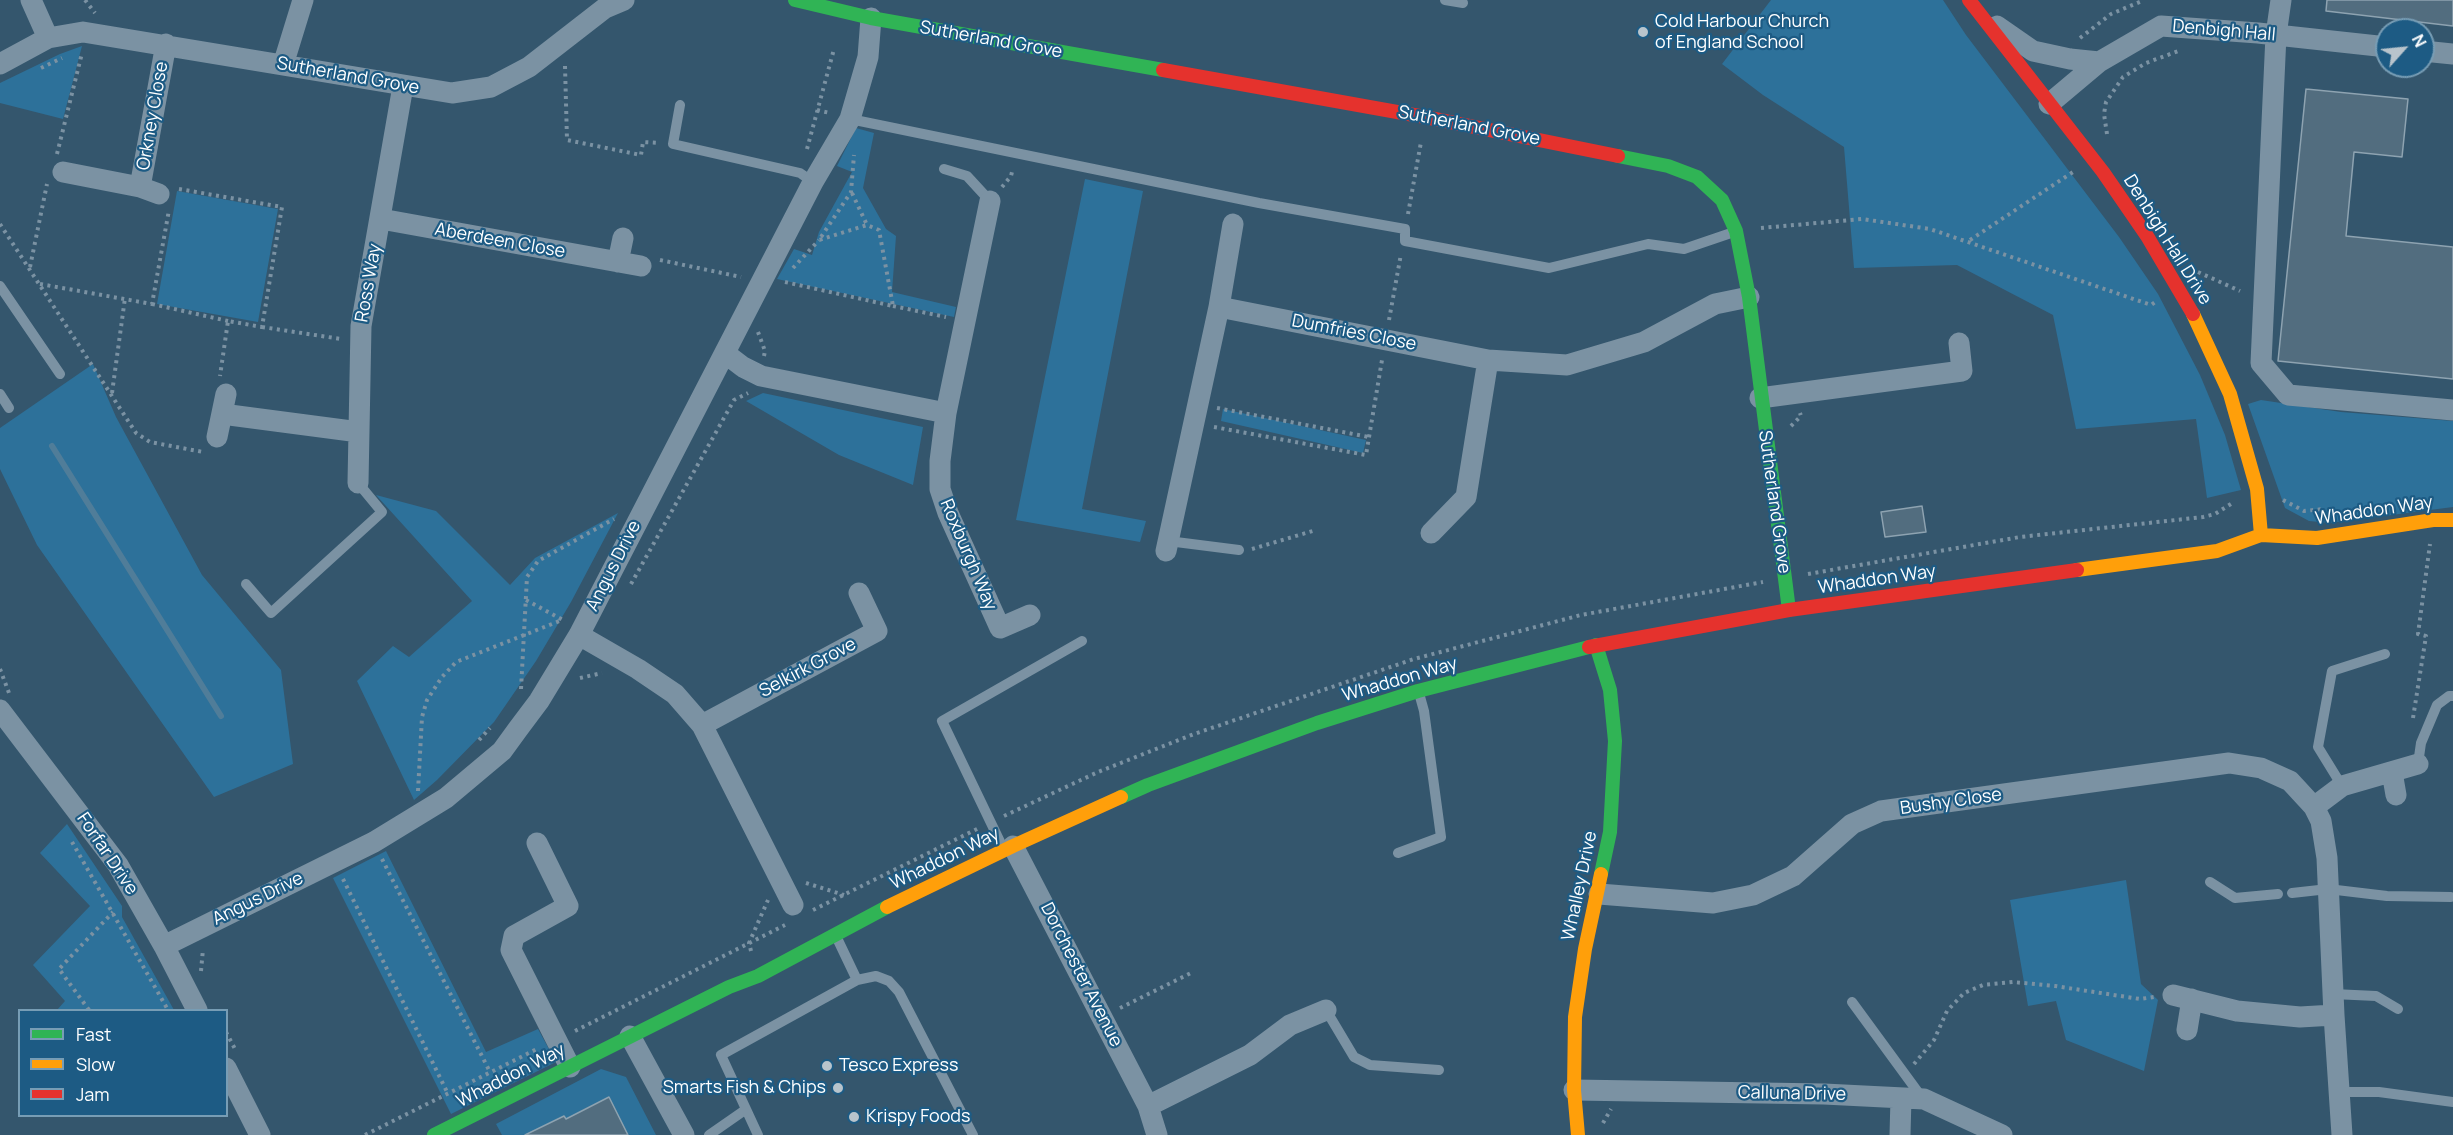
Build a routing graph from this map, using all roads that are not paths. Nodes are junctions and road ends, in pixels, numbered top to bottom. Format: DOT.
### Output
graph roads {
  1 [pos="31,0"];
  2 [pos="303,0"];
  3 [pos="624,0"];
  4 [pos="795,0"];
  5 [pos="1445,0"];
  6 [pos="2281,0"];
  7 [pos="1463,3"];
  8 [pos="1973,6"];
  9 [pos="871,18"];
  10 [pos="2277,35"];
  11 [pos="48,38"];
  12 [pos="166,44"];
  13 [pos="2375,46"];
  14 [pos="2435,52"];
  15 [pos="2453,54"];
  16 [pos="2099,62"];
  17 [pos="0,64"];
  18 [pos="283,65"];
  19 [pos="403,86"];
  20 [pos="2049,104"];
  21 [pos="680,105"];
  22 [pos="850,119"];
  23 [pos="56,170"];
  24 [pos="944,170"];
  25 [pos="807,178"];
  26 [pos="990,201"];
  27 [pos="381,219"];
  28 [pos="1233,224"];
  29 [pos="1736,231"];
  30 [pos="623,238"];
  31 [pos="618,262"];
  32 [pos="641,266"];
  33 [pos="0,286"];
  34 [pos="1749,297"];
  35 [pos="1219,307"];
  36 [pos="1959,343"];
  37 [pos="726,354"];
  38 [pos="1488,360"];
  39 [pos="60,374"];
  40 [pos="0,394"];
  41 [pos="1760,398"];
  42 [pos="9,408"];
  43 [pos="2453,410"];
  44 [pos="946,413"];
  45 [pos="359,432"];
  46 [pos="213,445"];
  47 [pos="358,483"];
  48 [pos="2453,520"];
  49 [pos="1431,533"];
  50 [pos="2261,535"];
  51 [pos="1167,546"];
  52 [pos="1239,550"];
  53 [pos="246,584"];
  54 [pos="860,593"];
  55 [pos="1789,610"];
  56 [pos="1030,615"];
  57 [pos="579,635"];
  58 [pos="1082,641"];
  59 [pos="1596,645"];
  60 [pos="2385,654"];
  61 [pos="1418,691"];
  62 [pos="2453,696"];
  63 [pos="6,704"];
  64 [pos="702,725"];
  65 [pos="2418,764"];
  66 [pos="2392,772"];
  67 [pos="2342,786"];
  68 [pos="2396,795"];
  69 [pos="2314,807"];
  70 [pos="537,843"];
  71 [pos="1009,848"];
  72 [pos="1398,853"];
  73 [pos="2210,882"];
  74 [pos="2328,889"];
  75 [pos="2292,893"];
  76 [pos="1599,894"];
  77 [pos="2278,894"];
  78 [pos="2452,898"];
  79 [pos="790,912"];
  80 [pos="835,933"];
  81 [pos="164,946"];
  82 [pos="857,980"];
  83 [pos="2333,994"];
  84 [pos="1852,1002"];
  85 [pos="196,1009"];
  86 [pos="2398,1009"];
  87 [pos="1326,1010"];
  88 [pos="2334,1016"];
  89 [pos="2187,1030"];
  90 [pos="630,1036"];
  91 [pos="570,1067"];
  92 [pos="1439,1070"];
  93 [pos="228,1072"];
  94 [pos="2339,1088"];
  95 [pos="1574,1090"];
  96 [pos="1901,1098"];
  97 [pos="1924,1099"];
  98 [pos="2453,1102"];
  99 [pos="1148,1106"];
  100 [pos="745,1110"];
  101 [pos="261,1135"];
  102 [pos="434,1135"];
  103 [pos="684,1135"];
  104 [pos="710,1135"];
  105 [pos="758,1135"];
  106 [pos="973,1135"];
  107 [pos="1157,1135"];
  108 [pos="1578,1135"];
  109 [pos="1900,1135"];
  110 [pos="2002,1135"];
  111 [pos="2342,1135"];
  1 -- 11 [label="street"];
  2 -- 18 [label="street"];
  3 -- 19 [label="street, Sutherland Grove"];
  4 -- 9 [label="street, Sutherland Grove"];
  5 -- 7 [label="lane"];
  6 -- 10 [label="street"];
  8 -- 16 [label="street"];
  8 -- 20 [label="street, Denbigh Hall Drive"];
  9 -- 22 [label="street, Angus Drive"];
  9 -- 29 [label="street, Sutherland Grove"];
  10 -- 13 [label="street, Denbigh Hall"];
  10 -- 16 [label="street, Denbigh Hall"];
  10 -- 43 [label="street"];
  11 -- 12 [label="street, Sutherland Grove"];
  11 -- 17 [label="street, Sutherland Grove"];
  12 -- 18 [label="street, Sutherland Grove"];
  12 -- 23 [label="street, Orkney Close"];
  14 -- 15 [label="street"];
  16 -- 20 [label="street, Denbigh Hall"];
  18 -- 19 [label="street, Sutherland Grove"];
  19 -- 27 [label="street, Ross Way"];
  20 -- 50 [label="street, Denbigh Hall Drive"];
  21 -- 25 [label="lane"];
  22 -- 25 [label="street, Angus Drive"];
  22 -- 29 [label="lane"];
  24 -- 26 [label="lane"];
  25 -- 37 [label="street, Angus Drive"];
  26 -- 44 [label="street, Roxburgh Way"];
  27 -- 31 [label="street, Aberdeen Close"];
  27 -- 45 [label="street, Ross Way"];
  28 -- 35 [label="street"];
  29 -- 34 [label="street, Sutherland Grove"];
  30 -- 31 [label="street"];
  31 -- 32 [label="street, Aberdeen Close"];
  33 -- 39 [label="lane"];
  34 -- 38 [label="street, Dumfries Close"];
  34 -- 41 [label="street, Sutherland Grove"];
  35 -- 38 [label="street, Dumfries Close"];
  35 -- 51 [label="street"];
  36 -- 41 [label="street"];
  37 -- 44 [label="street"];
  37 -- 57 [label="street, Angus Drive"];
  38 -- 49 [label="street"];
  40 -- 42 [label="lane"];
  41 -- 55 [label="street, Sutherland Grove"];
  44 -- 56 [label="street, Roxburgh Way"];
  45 -- 46 [label="street"];
  45 -- 47 [label="street, Ross Way"];
  47 -- 53 [label="lane"];
  48 -- 50 [label="street, Whaddon Way"];
  50 -- 55 [label="street, Whaddon Way"];
  51 -- 52 [label="lane"];
  54 -- 64 [label="street, Selkirk Grove"];
  55 -- 59 [label="street, Whaddon Way"];
  57 -- 64 [label="street"];
  57 -- 81 [label="street, Angus Drive"];
  58 -- 71 [label="lane"];
  59 -- 61 [label="street, Whaddon Way"];
  59 -- 76 [label="street, Whalley Drive"];
  60 -- 67 [label="lane"];
  61 -- 71 [label="street, Whaddon Way"];
  61 -- 72 [label="lane"];
  62 -- 65 [label="lane"];
  63 -- 81 [label="street, Forfar Drive"];
  64 -- 79 [label="street"];
  65 -- 66 [label="street"];
  66 -- 67 [label="street"];
  66 -- 68 [label="street"];
  67 -- 69 [label="street"];
  69 -- 74 [label="street, Bushy Close"];
  69 -- 76 [label="street, Bushy Close"];
  70 -- 91 [label="street"];
  71 -- 80 [label="street, Whaddon Way"];
  71 -- 99 [label="street, Dorchester Avenue"];
  73 -- 77 [label="lane"];
  74 -- 75 [label="lane"];
  74 -- 78 [label="lane"];
  74 -- 83 [label="street, Bushy Close"];
  76 -- 95 [label="street, Whalley Drive"];
  80 -- 82 [label="lane"];
  80 -- 90 [label="street, Whaddon Way"];
  81 -- 85 [label="street, Forfar Drive"];
  82 -- 100 [label="lane"];
  82 -- 106 [label="lane"];
  83 -- 86 [label="lane"];
  83 -- 88 [label="street, Bushy Close"];
  84 -- 97 [label="lane"];
  87 -- 92 [label="lane"];
  87 -- 99 [label="street"];
  88 -- 89 [label="street"];
  88 -- 94 [label="street, Bushy Close"];
  90 -- 91 [label="street, Whaddon Way"];
  90 -- 103 [label="street"];
  91 -- 102 [label="street, Whaddon Way"];
  93 -- 101 [label="street"];
  94 -- 98 [label="lane"];
  94 -- 111 [label="street"];
  95 -- 96 [label="street, Calluna Drive"];
  95 -- 108 [label="street, Whalley Drive"];
  96 -- 97 [label="street, Calluna Drive"];
  96 -- 109 [label="street"];
  97 -- 110 [label="street, Calluna Drive"];
  99 -- 107 [label="street, Dorchester Avenue"];
  100 -- 104 [label="lane"];
  100 -- 105 [label="lane"];
}
